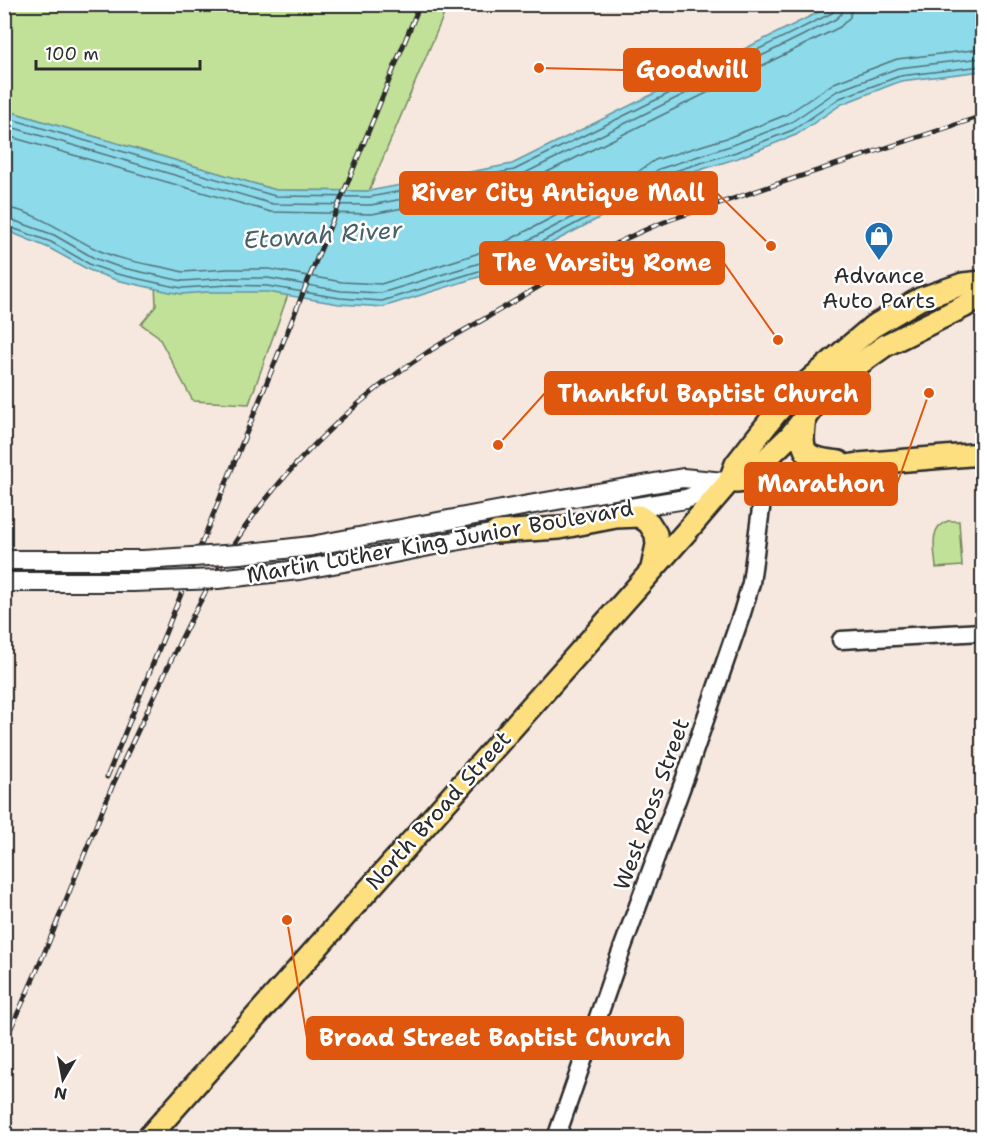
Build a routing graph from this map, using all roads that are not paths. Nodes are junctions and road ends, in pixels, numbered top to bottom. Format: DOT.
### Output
graph roads {
  1 [pos="982,282"];
  2 [pos="982,295"];
  3 [pos="805,418"];
  4 [pos="982,454"];
  5 [pos="858,464"];
  6 [pos="765,479"];
  7 [pos="729,482"];
  8 [pos="497,532"];
  9 [pos="4,560"];
  10 [pos="652,568"];
  11 [pos="4,582"];
  12 [pos="982,632"];
  13 [pos="841,640"];
  14 [pos="148,1137"];
  15 [pos="556,1137"];
  1 -- 7 [label="main road"];
  2 -- 3 [label="main road, Martin Luther King Junior Boulevard"];
  3 -- 5 [label="main road"];
  3 -- 7 [label="main road, Martin Luther King Junior Boulevard"];
  4 -- 5 [label="main road"];
  5 -- 6 [label="main road"];
  6 -- 7 [label="main road"];
  6 -- 15 [label="street, West Ross Street"];
  7 -- 8 [label="main road, Martin Luther King Junior Boulevard"];
  7 -- 9 [label="main road, Martin Luther King Junior Boulevard, bridge"];
  7 -- 10 [label="main road, North Broad Street"];
  8 -- 10 [label="main road"];
  8 -- 11 [label="main road, Martin Luther King Junior Boulevard, bridge"];
  10 -- 14 [label="main road, North Broad Street"];
  12 -- 13 [label="street"];
}
